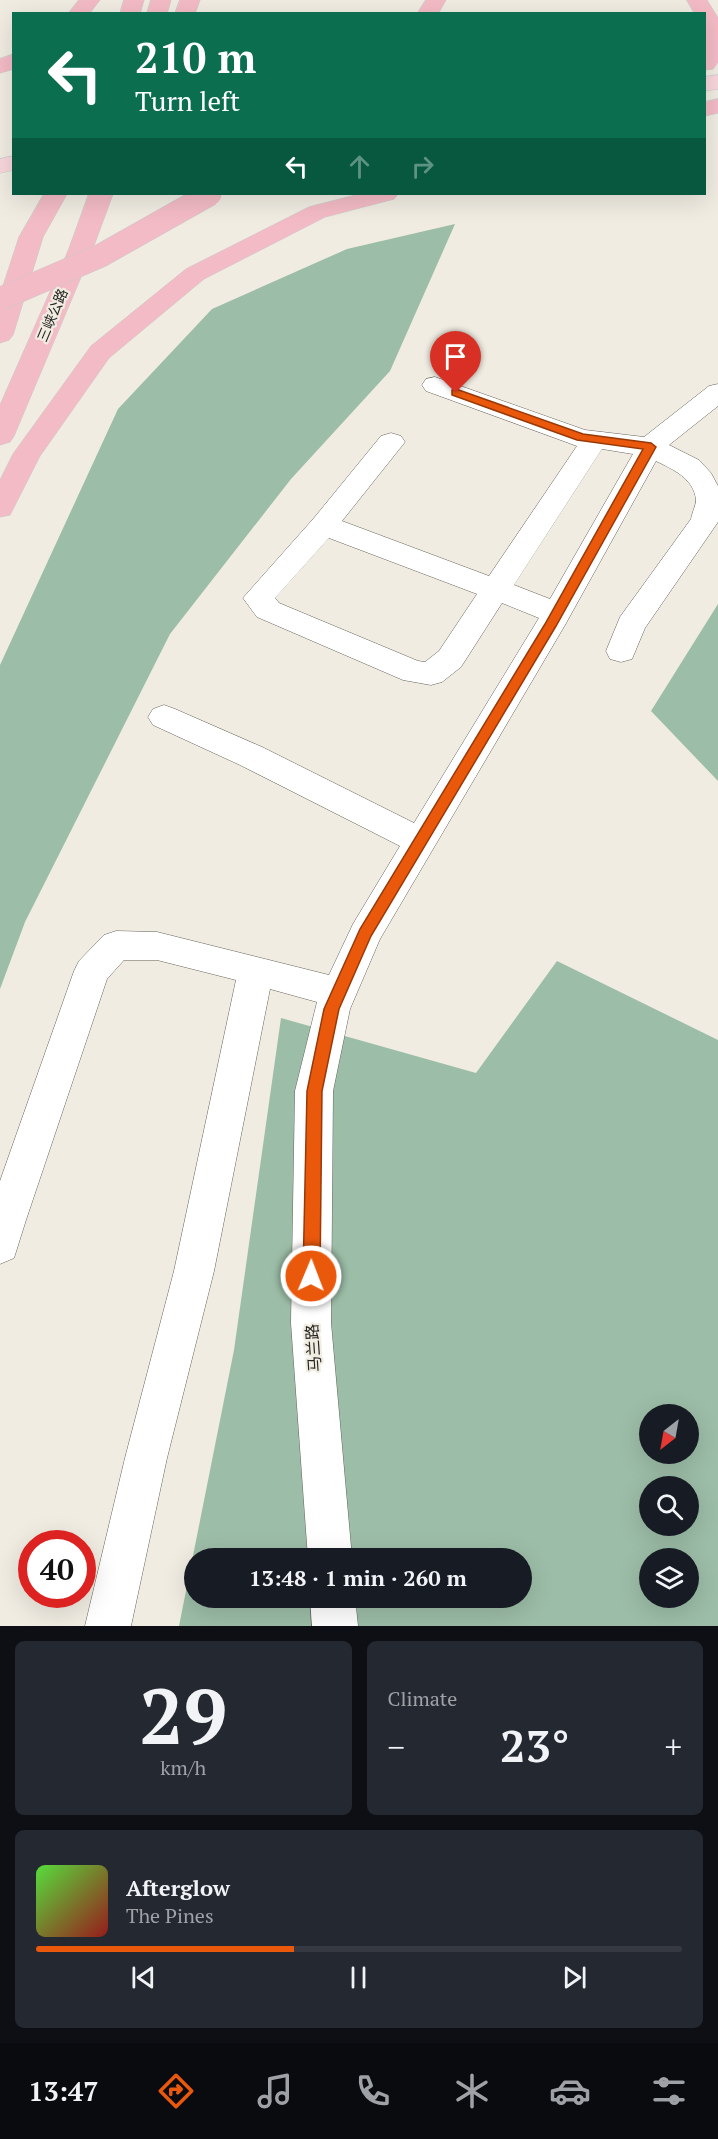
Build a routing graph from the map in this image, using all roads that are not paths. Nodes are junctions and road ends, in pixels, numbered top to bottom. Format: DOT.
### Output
graph roads {
  1 [pos="90,0"];
  2 [pos="80,12"];
  3 [pos="706,15"];
  4 [pos="706,63"];
  5 [pos="54,195"];
  6 [pos="100,195"];
  7 [pos="208,195"];
  8 [pos="382,195"];
  9 [pos="0,299"];
  10 [pos="0,335"];
  11 [pos="435,385"];
  12 [pos="718,392"];
  13 [pos="0,436"];
  14 [pos="595,439"];
  15 [pos="390,442"];
  16 [pos="651,447"];
  17 [pos="0,508"];
  18 [pos="324,525"];
  19 [pos="494,589"];
  20 [pos="557,613"];
  21 [pos="621,651"];
  22 [pos="164,717"];
  23 [pos="421,841"];
  24 [pos="256,970"];
  25 [pos="338,993"];
  26 [pos="0,1245"];
  27 [pos="329,1548"];
  28 [pos="334,1608"];
  29 [pos="108,1626"];
  30 [pos="335,1626"];
  1 -- 2 [label="highway"];
  3 -- 4 [label="highway"];
  5 -- 10 [label="highway"];
  6 -- 13 [label="highway, 三峡公路"];
  7 -- 9 [label="highway, bridge"];
  8 -- 17 [label="highway"];
  11 -- 14 [label="street"];
  12 -- 16 [label="street, 马兰路"];
  14 -- 16 [label="street"];
  14 -- 19 [label="street"];
  15 -- 18 [label="street"];
  16 -- 20 [label="street, 马兰路"];
  16 -- 21 [label="street"];
  18 -- 19 [label="street"];
  18 -- 19 [label="street"];
  19 -- 20 [label="street"];
  20 -- 23 [label="street, 马兰路"];
  22 -- 23 [label="street"];
  23 -- 25 [label="street, 马兰路"];
  24 -- 25 [label="street"];
  24 -- 26 [label="street"];
  24 -- 29 [label="street"];
  25 -- 27 [label="street, 马兰路"];
  28 -- 30 [label="street"];
}
